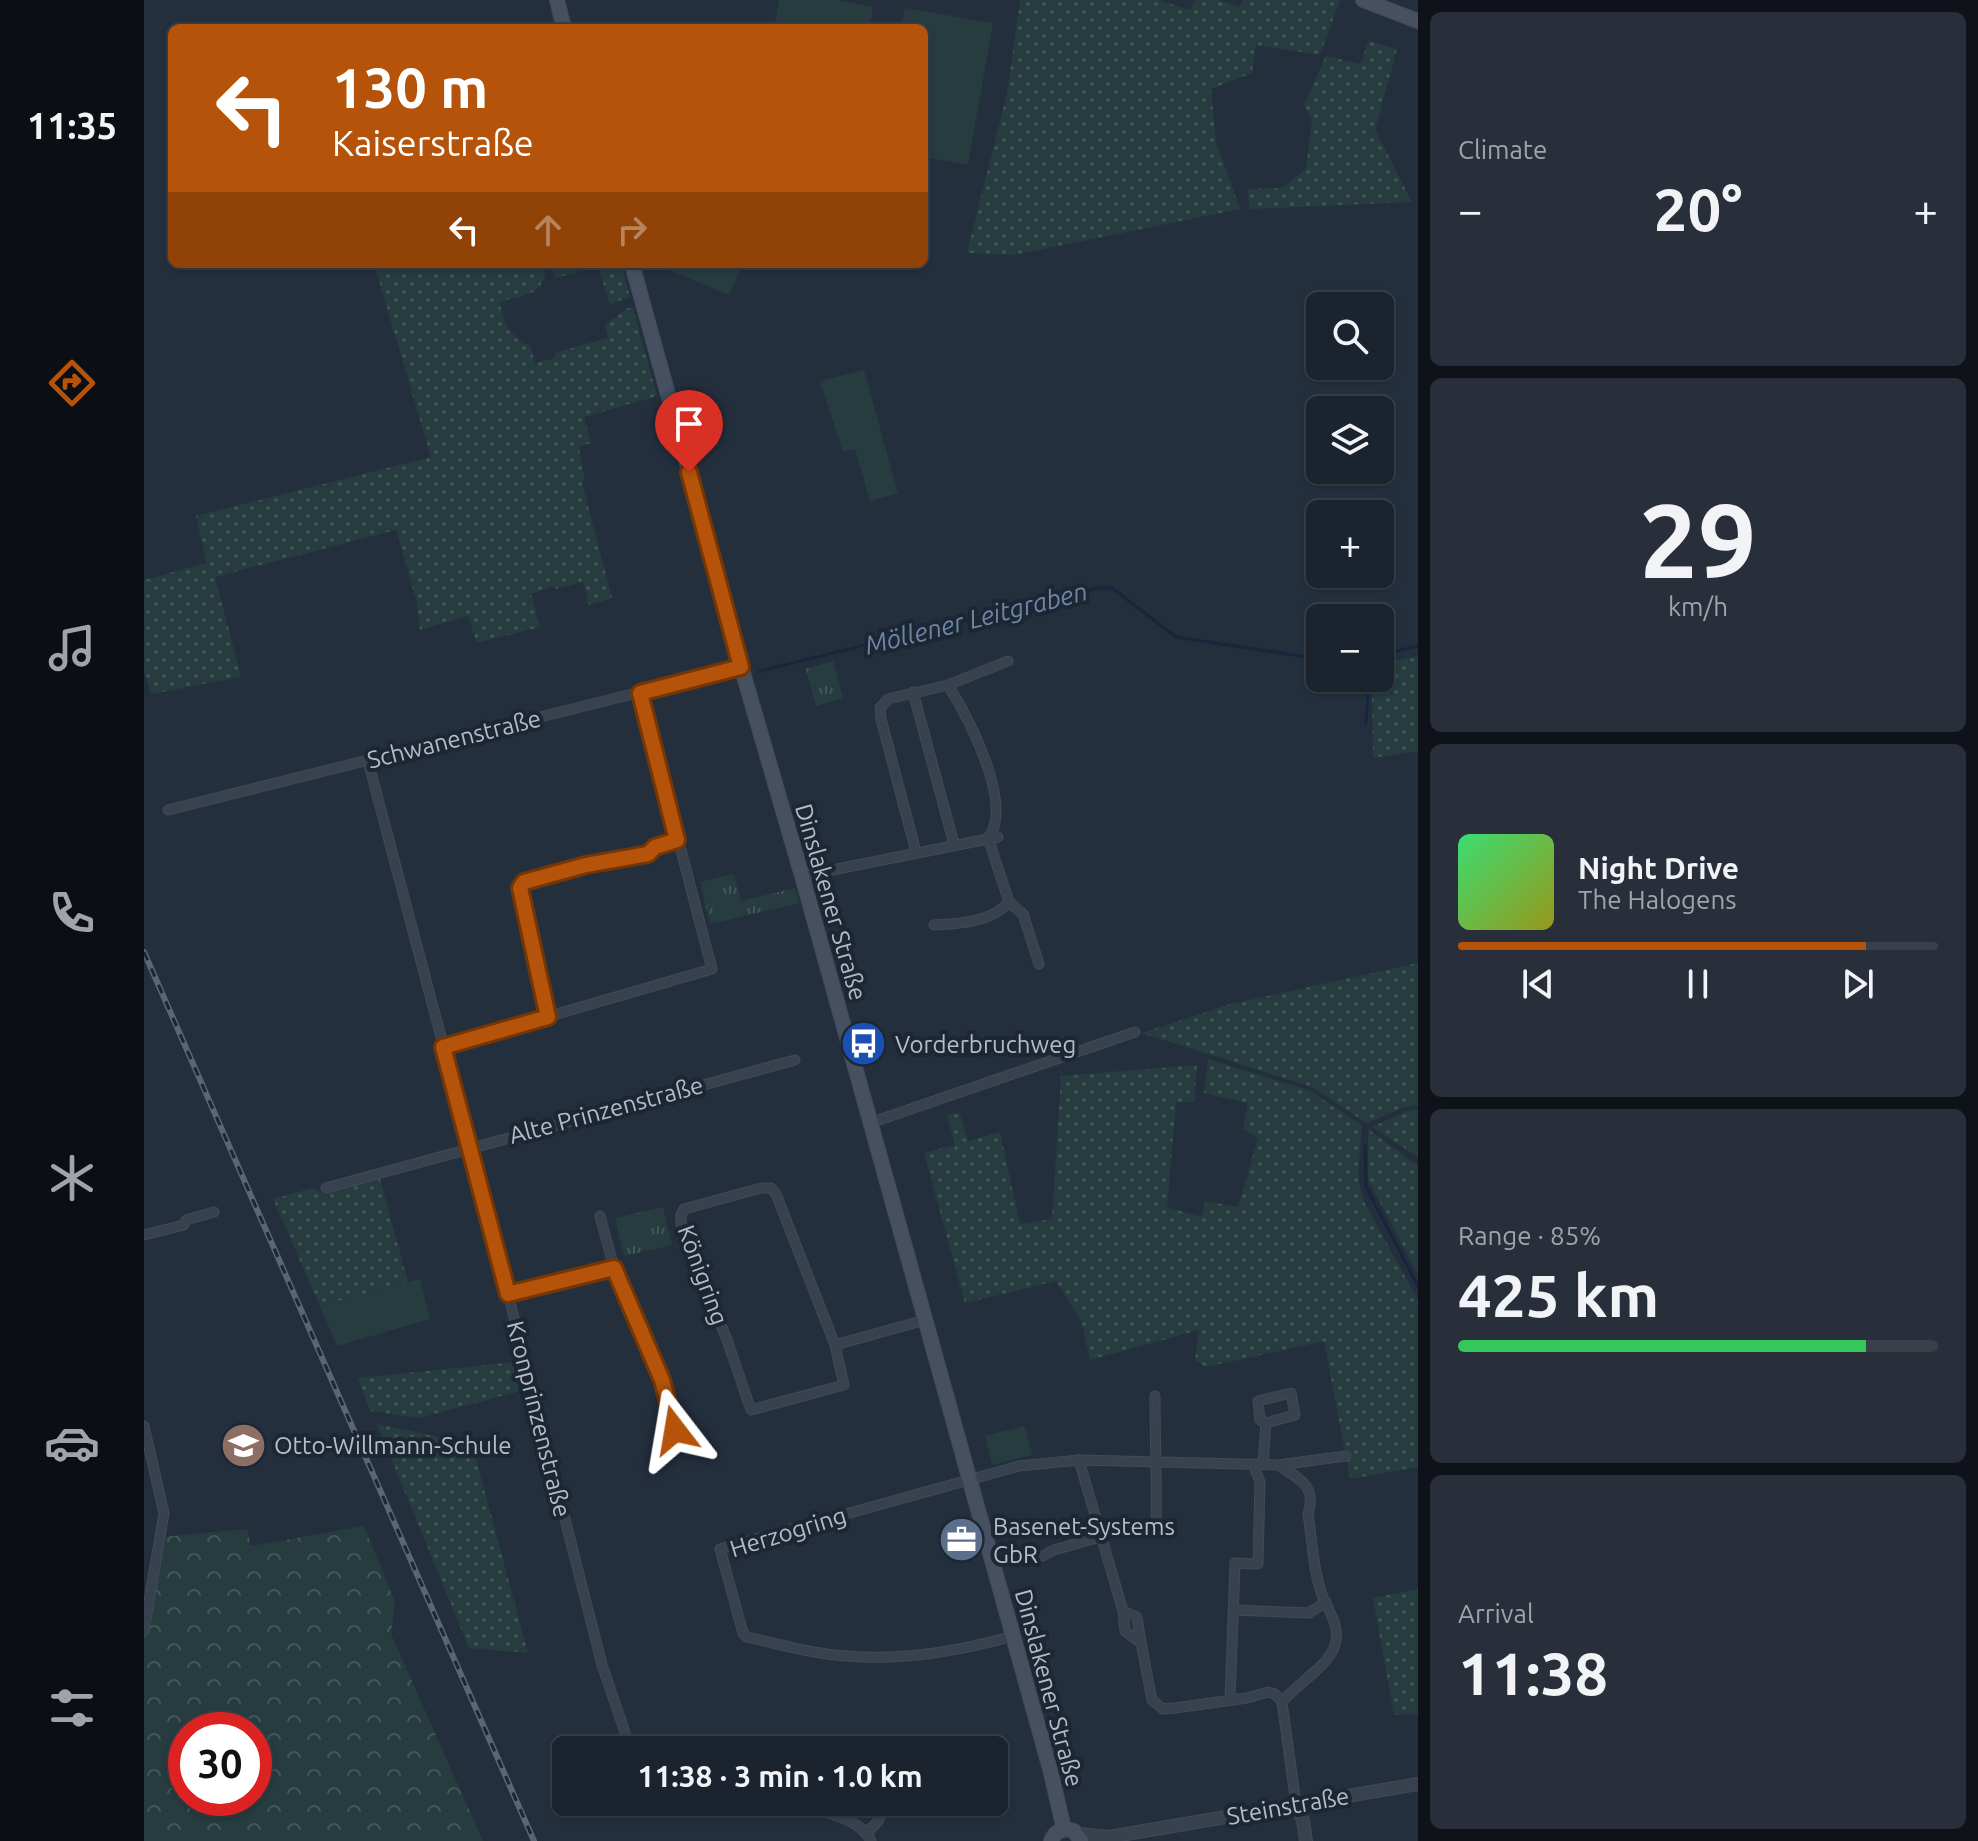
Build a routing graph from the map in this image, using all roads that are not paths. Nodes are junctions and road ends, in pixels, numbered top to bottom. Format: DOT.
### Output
graph roads {
  1 [pos="557,0"];
  2 [pos="1363,0"];
  3 [pos="1418,21"];
  4 [pos="563,24"];
  5 [pos="633,268"];
  6 [pos="1008,661"];
  7 [pos="741,667"];
  8 [pos="948,685"];
  9 [pos="913,692"];
  10 [pos="640,693"];
  11 [pos="368,761"];
  12 [pos="168,810"];
  13 [pos="993,838"];
  14 [pos="677,840"];
  15 [pos="954,844"];
  16 [pos="916,852"];
  17 [pos="802,876"];
  18 [pos="1009,902"];
  19 [pos="934,925"];
  20 [pos="1039,964"];
  21 [pos="548,1017"];
  22 [pos="1135,1032"];
  23 [pos="443,1047"];
  24 [pos="795,1060"];
  25 [pos="870,1123"];
  26 [pos="470,1146"];
  27 [pos="326,1188"];
  28 [pos="214,1212"];
  29 [pos="600,1216"];
  30 [pos="144,1235"];
  31 [pos="614,1268"];
  32 [pos="508,1294"];
  33 [pos="925,1320"];
  34 [pos="835,1345"];
  35 [pos="1155,1396"];
  36 [pos="1266,1423"];
  37 [pos="144,1426"];
  38 [pos="675,1430"];
  39 [pos="146,1441"];
  40 [pos="1346,1456"];
  41 [pos="1079,1460"];
  42 [pos="1155,1462"];
  43 [pos="1258,1464"];
  44 [pos="1278,1465"];
  45 [pos="969,1480"];
  46 [pos="1156,1526"];
  47 [pos="1100,1537"];
  48 [pos="1043,1556"];
  49 [pos="149,1572"];
  50 [pos="1326,1602"];
  51 [pos="1234,1610"];
  52 [pos="144,1631"];
  53 [pos="1013,1636"];
  54 [pos="1230,1700"];
  55 [pos="1282,1702"];
  56 [pos="626,1736"];
  57 [pos="1418,1784"];
  58 [pos="1296,1804"];
  59 [pos="842,1816"];
  60 [pos="880,1816"];
  61 [pos="1159,1835"];
  62 [pos="869,1837"];
  63 [pos="1062,1837"];
  64 [pos="1105,1839"];
  65 [pos="1306,1841"];
  1 -- 4 [label="main road"];
  2 -- 3 [label="main road"];
  5 -- 7 [label="main road, Dinslakener Straße"];
  6 -- 8 [label="street"];
  7 -- 10 [label="street, Schwanenstraße"];
  7 -- 17 [label="main road, Dinslakener Straße"];
  8 -- 9 [label="street"];
  8 -- 13 [label="street"];
  9 -- 15 [label="street"];
  9 -- 16 [label="street"];
  10 -- 11 [label="street, Schwanenstraße"];
  10 -- 14 [label="street"];
  11 -- 12 [label="street, Schwanenstraße"];
  11 -- 23 [label="street, Kronprinzenstraße"];
  13 -- 15 [label="street"];
  13 -- 18 [label="street"];
  14 -- 21 [label="street"];
  14 -- 21 [label="street"];
  15 -- 16 [label="street"];
  16 -- 17 [label="street"];
  17 -- 25 [label="main road, Dinslakener Straße"];
  18 -- 19 [label="street"];
  18 -- 20 [label="street"];
  21 -- 23 [label="street"];
  22 -- 25 [label="street"];
  23 -- 26 [label="street, Kronprinzenstraße"];
  24 -- 26 [label="street, Alte Prinzenstraße"];
  25 -- 33 [label="main road, Dinslakener Straße"];
  26 -- 27 [label="street, Alte Prinzenstraße"];
  26 -- 32 [label="street, Kronprinzenstraße"];
  28 -- 30 [label="street"];
  29 -- 31 [label="street"];
  31 -- 32 [label="street"];
  31 -- 38 [label="street"];
  32 -- 56 [label="street, Kronprinzenstraße"];
  33 -- 34 [label="street"];
  33 -- 45 [label="main road, Dinslakener Straße"];
  34 -- 34 [label="street, Königring"];
  35 -- 42 [label="street"];
  36 -- 43 [label="street"];
  37 -- 39 [label="street"];
  39 -- 49 [label="street"];
  40 -- 44 [label="street"];
  41 -- 42 [label="street"];
  41 -- 45 [label="street"];
  41 -- 47 [label="street"];
  42 -- 43 [label="street"];
  42 -- 46 [label="street"];
  43 -- 44 [label="street"];
  43 -- 51 [label="street"];
  44 -- 50 [label="street"];
  45 -- 53 [label="main road, Dinslakener Straße"];
  45 -- 53 [label="street, Herzogring"];
  47 -- 48 [label="street"];
  47 -- 54 [label="street"];
  49 -- 52 [label="street"];
  50 -- 51 [label="street"];
  50 -- 55 [label="street"];
  51 -- 54 [label="street"];
  53 -- 63 [label="main road, Dinslakener Straße"];
  54 -- 55 [label="street"];
  55 -- 58 [label="street"];
  57 -- 58 [label="street, Steinstraße"];
  58 -- 61 [label="street, Steinstraße"];
  58 -- 65 [label="street"];
  59 -- 62 [label="street"];
  60 -- 62 [label="street"];
  61 -- 64 [label="street, Steinstraße"];
  63 -- 64 [label="street, Steinstraße"];
}
